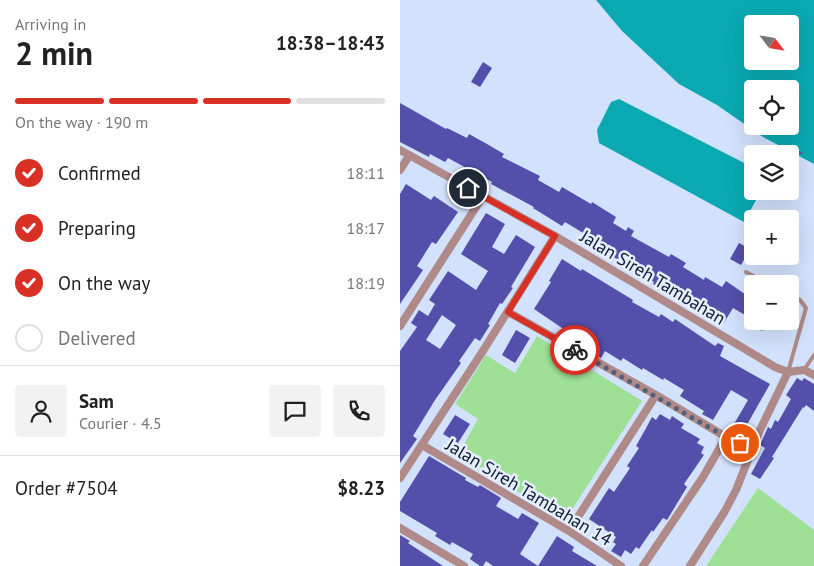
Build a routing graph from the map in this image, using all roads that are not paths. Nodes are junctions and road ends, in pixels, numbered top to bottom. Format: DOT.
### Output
graph roads {
  1 [pos="400,150"];
  2 [pos="409,156"];
  3 [pos="400,170"];
  4 [pos="482,196"];
  5 [pos="555,236"];
  6 [pos="746,272"];
  7 [pos="752,275"];
  8 [pos="799,300"];
  9 [pos="508,312"];
  10 [pos="400,326"];
  11 [pos="814,355"];
  12 [pos="804,370"];
  13 [pos="788,372"];
  14 [pos="814,375"];
  15 [pos="656,396"];
  16 [pos="726,437"];
  17 [pos="422,445"];
  18 [pos="753,448"];
  19 [pos="400,478"];
  20 [pos="400,528"];
  21 [pos="569,531"];
  22 [pos="464,566"];
  23 [pos="621,566"];
  24 [pos="643,566"];
  25 [pos="690,566"];
  1 -- 2 [label="street, Jalan Sireh Tambahan"];
  2 -- 3 [label="street"];
  2 -- 4 [label="street, Jalan Sireh Tambahan"];
  4 -- 5 [label="street, Jalan Sireh Tambahan"];
  4 -- 10 [label="street"];
  5 -- 9 [label="street"];
  5 -- 13 [label="street, Jalan Sireh Tambahan"];
  6 -- 7 [label="lane"];
  8 -- 13 [label="lane"];
  9 -- 15 [label="street"];
  9 -- 17 [label="street"];
  11 -- 12 [label="lane"];
  12 -- 13 [label="street"];
  12 -- 14 [label="street"];
  13 -- 18 [label="street"];
  15 -- 16 [label="street"];
  15 -- 21 [label="street"];
  16 -- 18 [label="street"];
  16 -- 24 [label="street"];
  17 -- 19 [label="street"];
  17 -- 21 [label="street, Jalan Sireh Tambahan 14"];
  18 -- 25 [label="street"];
  20 -- 22 [label="street"];
  21 -- 23 [label="street, Jalan Sireh Tambahan 14"];
}
